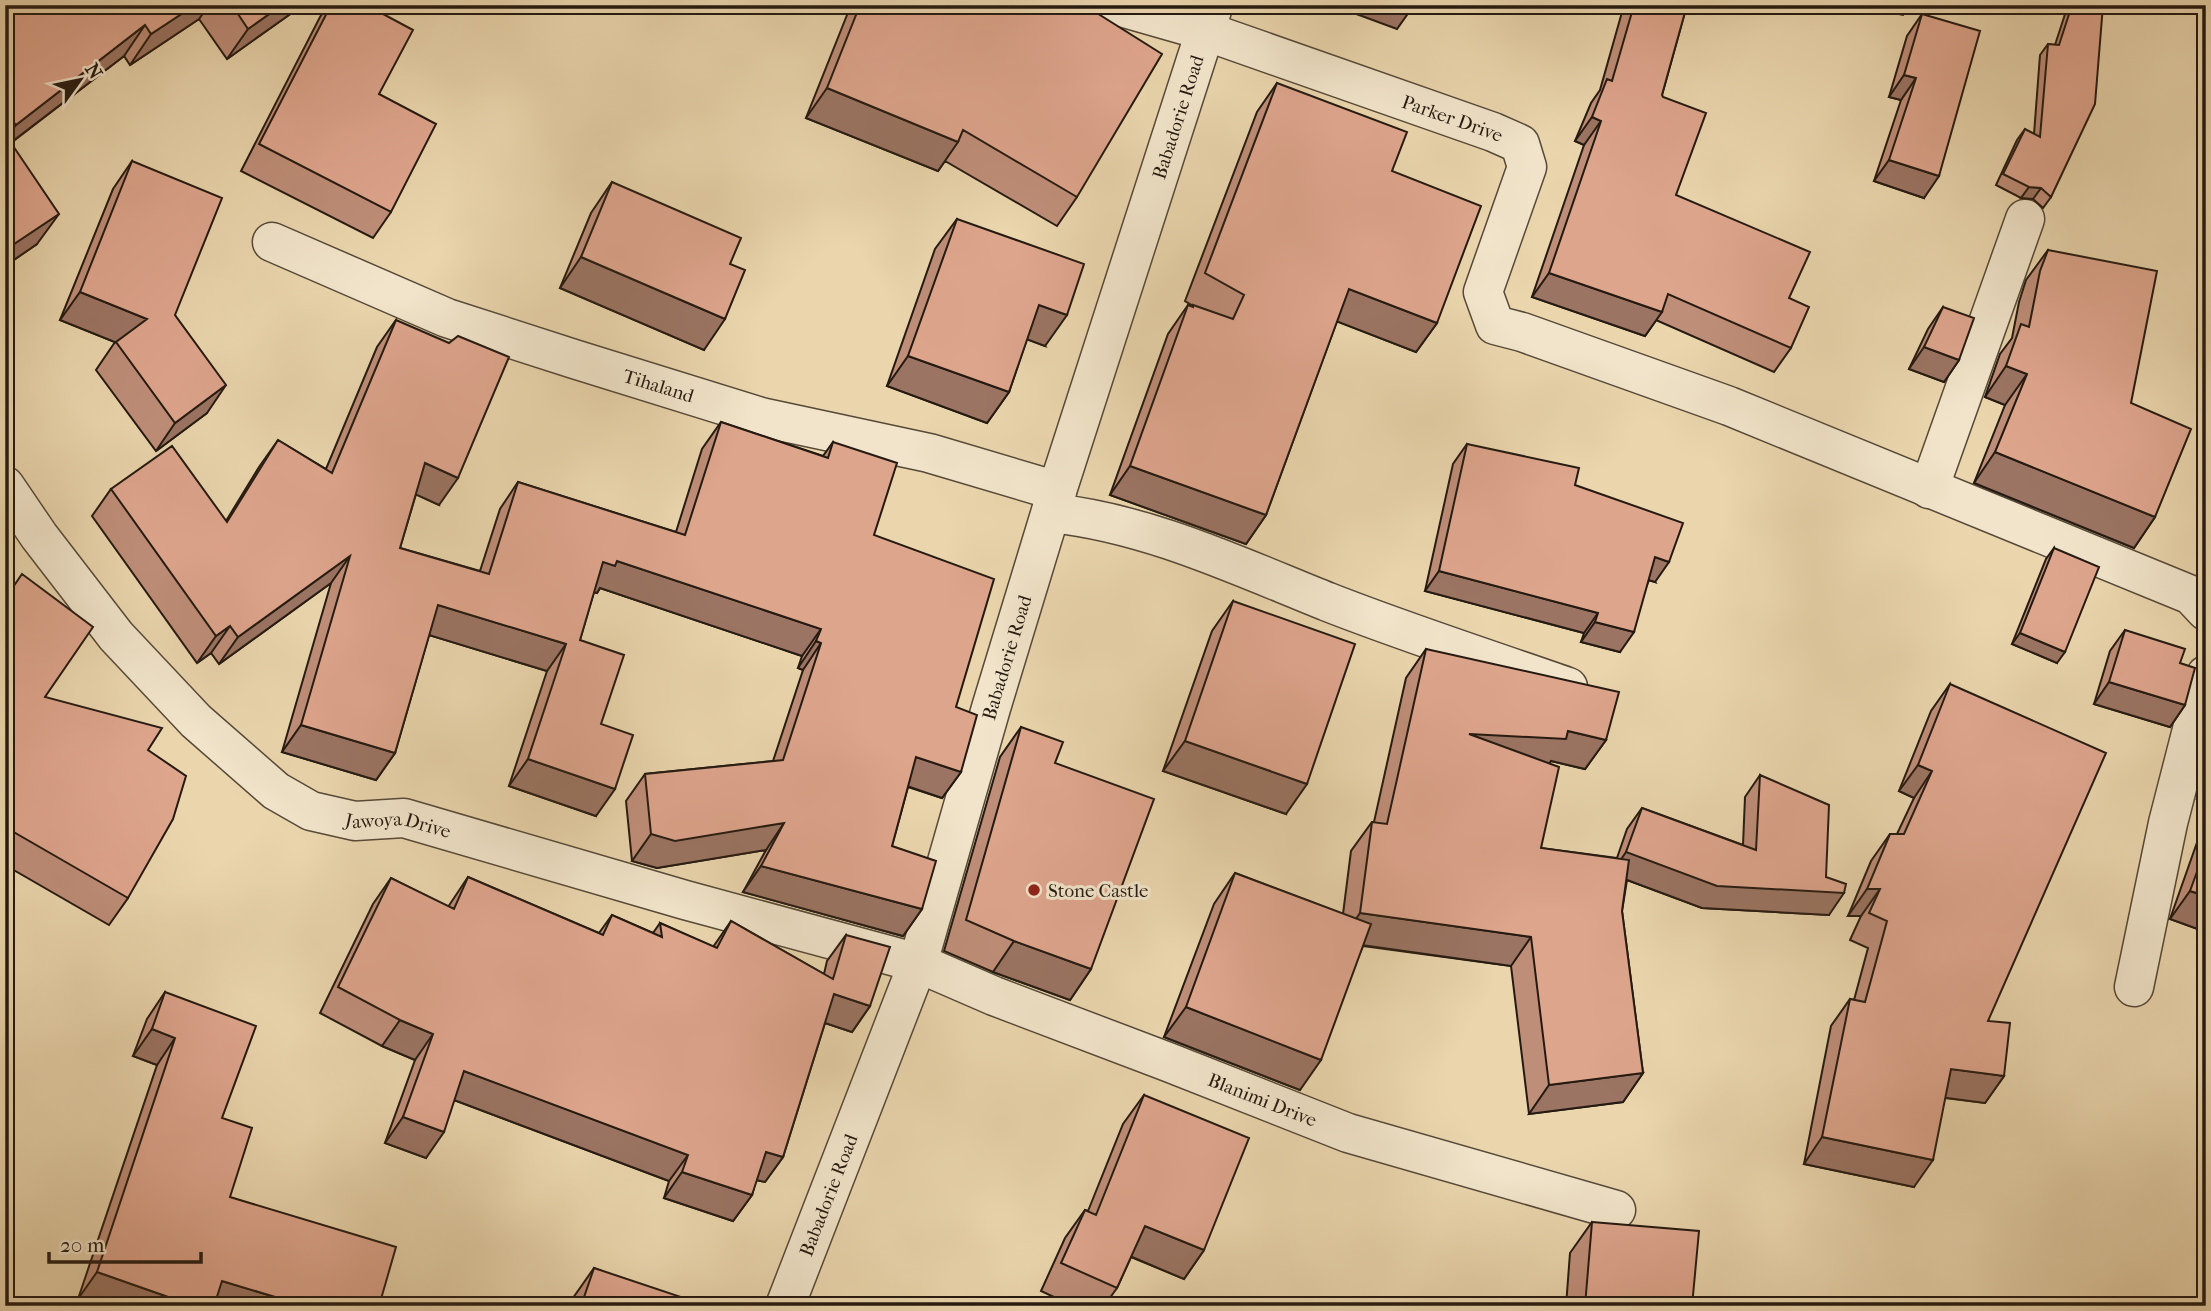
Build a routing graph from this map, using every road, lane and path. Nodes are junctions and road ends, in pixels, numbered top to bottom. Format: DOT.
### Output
graph roads {
  1 [pos="1114,5"];
  2 [pos="1209,18"];
  3 [pos="2025,219"];
  4 [pos="272,242"];
  5 [pos="5,486"];
  6 [pos="1929,489"];
  7 [pos="1054,502"];
  8 [pos="2206,611"];
  9 [pos="2206,675"];
  10 [pos="1572,688"];
  11 [pos="918,962"];
  12 [pos="2134,987"];
  13 [pos="1616,1210"];
  14 [pos="785,1306"];
  1 -- 2 [label="street"];
  2 -- 6 [label="street, Parker Drive"];
  2 -- 7 [label="street, Babadorie Road"];
  3 -- 6 [label="street"];
  4 -- 7 [label="street, Tihaland"];
  5 -- 11 [label="street, Jawoya Drive"];
  6 -- 8 [label="street"];
  7 -- 10 [label="street, Tihaland"];
  7 -- 11 [label="street, Babadorie Road"];
  9 -- 12 [label="street"];
  11 -- 13 [label="street, Blanimi Drive"];
  11 -- 14 [label="street, Babadorie Road"];
}
